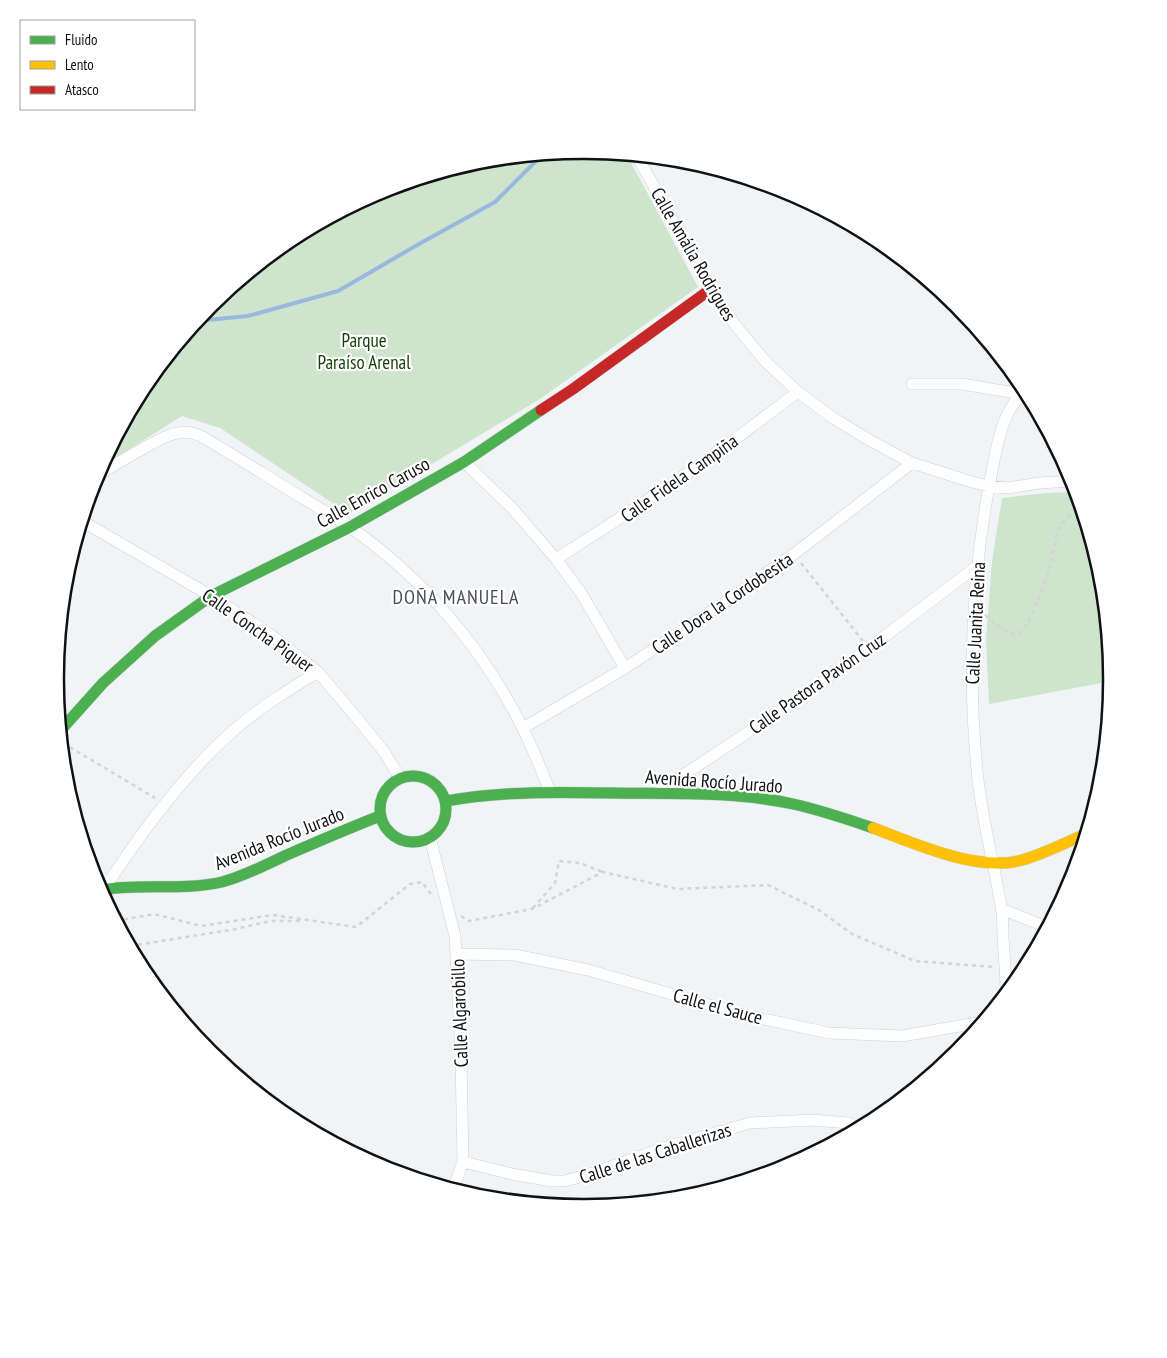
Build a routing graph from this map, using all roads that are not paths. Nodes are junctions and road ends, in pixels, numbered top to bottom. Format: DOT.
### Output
graph roads {
  1 [pos="641,163"];
  2 [pos="711,289"];
  3 [pos="912,384"];
  4 [pos="1017,391"];
  5 [pos="798,392"];
  6 [pos="1020,396"];
  7 [pos="464,462"];
  8 [pos="912,463"];
  9 [pos="108,469"];
  10 [pos="1065,481"];
  11 [pos="990,486"];
  12 [pos="87,524"];
  13 [pos="350,527"];
  14 [pos="556,559"];
  15 [pos="976,567"];
  16 [pos="211,596"];
  17 [pos="625,668"];
  18 [pos="318,672"];
  19 [pos="66,724"];
  20 [pos="523,728"];
  21 [pos="400,778"];
  22 [pos="550,792"];
  23 [pos="655,794"];
  24 [pos="446,801"];
  25 [pos="380,816"];
  26 [pos="1079,837"];
  27 [pos="430,838"];
  28 [pos="993,864"];
  29 [pos="106,884"];
  30 [pos="108,888"];
  31 [pos="1002,909"];
  32 [pos="1042,925"];
  33 [pos="456,954"];
  34 [pos="1007,981"];
  35 [pos="972,1024"];
  36 [pos="846,1127"];
  37 [pos="463,1162"];
  38 [pos="455,1183"];
  1 -- 2 [label="street, Calle Amália Rodrigues"];
  2 -- 5 [label="street, Calle Amália Rodrigues"];
  2 -- 7 [label="street, Calle Enrico Caruso"];
  3 -- 4 [label="street"];
  5 -- 8 [label="street, Calle Amália Rodrigues"];
  5 -- 14 [label="street, Calle Fidela Campiña"];
  6 -- 11 [label="street, Calle Juanita Reina"];
  7 -- 13 [label="street, Calle Enrico Caruso"];
  7 -- 14 [label="street"];
  8 -- 11 [label="street, Calle Amália Rodrigues"];
  8 -- 17 [label="street, Calle Dora la Cordobesita"];
  9 -- 13 [label="street"];
  10 -- 11 [label="street, Calle Amália Rodrigues"];
  11 -- 15 [label="street, Calle Juanita Reina"];
  12 -- 16 [label="street, Calle Concha Piquer"];
  13 -- 16 [label="street, Calle Enrico Caruso"];
  13 -- 20 [label="street"];
  14 -- 17 [label="street"];
  15 -- 23 [label="street, Calle Pastora Pavón Cruz"];
  15 -- 28 [label="street, Calle Juanita Reina"];
  16 -- 18 [label="street, Calle Concha Piquer"];
  16 -- 19 [label="street, Calle Enrico Caruso"];
  17 -- 20 [label="street, Calle Dora la Cordobesita"];
  18 -- 21 [label="street, Calle Concha Piquer"];
  18 -- 29 [label="street"];
  20 -- 22 [label="street"];
  21 -- 24 [label="street"];
  21 -- 25 [label="street"];
  22 -- 23 [label="street, Avenida Rocío Jurado"];
  22 -- 24 [label="street, Avenida Rocío Jurado"];
  23 -- 28 [label="street, Avenida Rocío Jurado"];
  24 -- 27 [label="street"];
  25 -- 27 [label="street"];
  25 -- 30 [label="street, Avenida Rocío Jurado"];
  26 -- 28 [label="street, Avenida Rocío Jurado"];
  27 -- 33 [label="street, Calle Algarobillo"];
  28 -- 31 [label="street, Calle Juanita Reina"];
  31 -- 32 [label="street"];
  31 -- 34 [label="street, Calle Juanita Reina"];
  33 -- 35 [label="street, Calle el Sauce"];
  33 -- 37 [label="street, Calle Algarobillo"];
  36 -- 37 [label="street, Calle de las Caballerizas"];
  37 -- 38 [label="street, Calle Algarobillo"];
}
